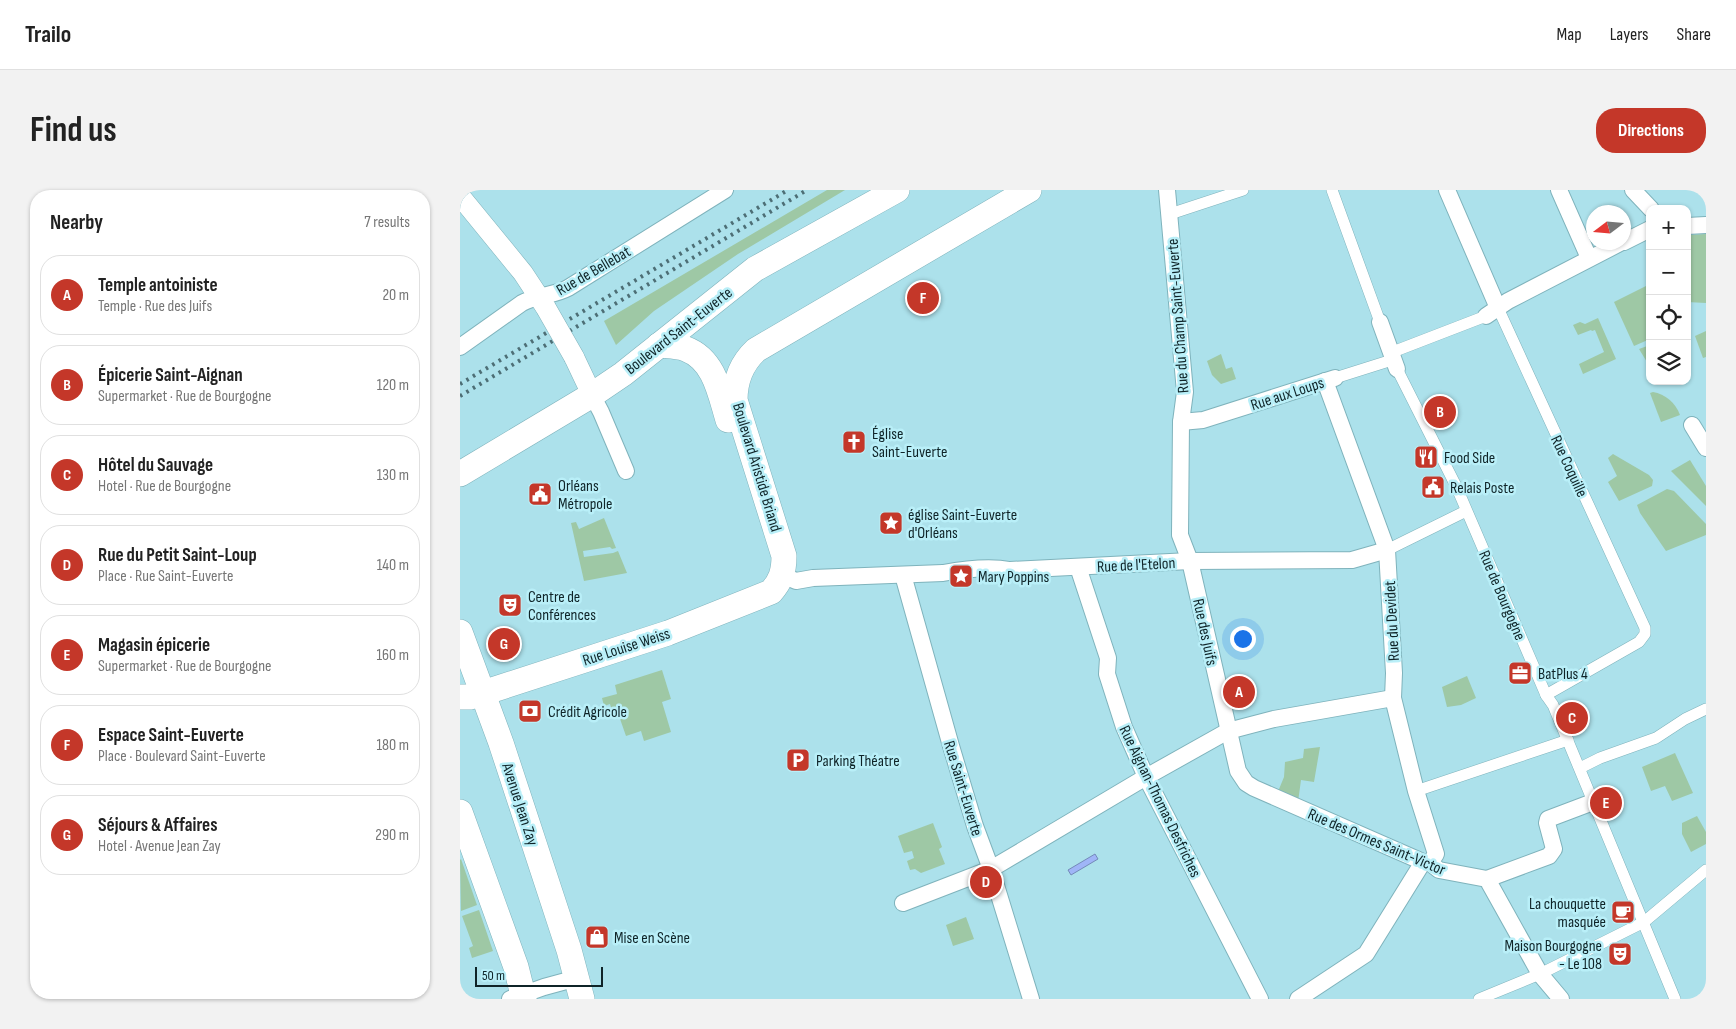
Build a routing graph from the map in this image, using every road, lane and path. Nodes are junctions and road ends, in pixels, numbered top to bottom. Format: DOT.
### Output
graph roads {
  1 [pos="725,190"];
  2 [pos="897,190"];
  3 [pos="1029,190"];
  4 [pos="1167,190"];
  5 [pos="1243,190"];
  6 [pos="1332,190"];
  7 [pos="1447,190"];
  8 [pos="1559,190"];
  9 [pos="1633,190"];
  10 [pos="460,196"];
  11 [pos="1647,205"];
  12 [pos="1170,214"];
  13 [pos="1706,224"];
  14 [pos="1691,226"];
  15 [pos="1646,231"];
  16 [pos="1631,238"];
  17 [pos="1606,250"];
  18 [pos="1589,258"];
  19 [pos="542,302"];
  20 [pos="1492,312"];
  21 [pos="1380,322"];
  22 [pos="659,346"];
  23 [pos="460,347"];
  24 [pos="1393,361"];
  25 [pos="1330,380"];
  26 [pos="592,395"];
  27 [pos="1181,422"];
  28 [pos="1692,424"];
  29 [pos="1706,448"];
  30 [pos="501,450"];
  31 [pos="460,464"];
  32 [pos="757,470"];
  33 [pos="626,472"];
  34 [pos="460,474"];
  35 [pos="1466,511"];
  36 [pos="1387,550"];
  37 [pos="1190,561"];
  38 [pos="1078,566"];
  39 [pos="904,575"];
  40 [pos="789,578"];
  41 [pos="460,632"];
  42 [pos="472,695"];
  43 [pos="1546,695"];
  44 [pos="1393,698"];
  45 [pos="1706,709"];
  46 [pos="1228,731"];
  47 [pos="1568,740"];
  48 [pos="1580,768"];
  49 [pos="1146,777"];
  50 [pos="1416,791"];
  51 [pos="1592,802"];
  52 [pos="460,812"];
  53 [pos="1426,863"];
  54 [pos="992,869"];
  55 [pos="1706,870"];
  56 [pos="1487,879"];
  57 [pos="902,903"];
  58 [pos="1644,922"];
  59 [pos="1540,974"];
  60 [pos="580,988"];
  61 [pos="519,997"];
  62 [pos="1031,999"];
  63 [pos="1260,999"];
  64 [pos="1298,999"];
  65 [pos="1479,999"];
  66 [pos="1561,999"];
  67 [pos="1675,999"];
  1 -- 19 [label="street, Rue de Bellebat"];
  2 -- 22 [label="main road, Boulevard Saint-Euverte"];
  3 -- 32 [label="main road, Boulevard Aristide Briand"];
  4 -- 12 [label="street, Rue du Champ Saint-Euverte"];
  5 -- 12 [label="street"];
  6 -- 21 [label="street, Rue de Bourgogne"];
  7 -- 20 [label="street, Rue Coquille"];
  8 -- 18 [label="street"];
  9 -- 11 [label="street"];
  10 -- 19 [label="street"];
  12 -- 27 [label="street, Rue du Champ Saint-Euverte"];
  13 -- 14 [label="street"];
  15 -- 16 [label="street"];
  17 -- 18 [label="street"];
  18 -- 20 [label="street"];
  19 -- 23 [label="street, Rue de Bellebat"];
  19 -- 26 [label="street, bridge"];
  20 -- 24 [label="street, Rue aux Loups"];
  20 -- 43 [label="street, Rue Coquille"];
  21 -- 24 [label="street, Rue de Bourgogne"];
  22 -- 26 [label="main road, Boulevard Saint-Euverte"];
  22 -- 32 [label="main road"];
  24 -- 25 [label="street, Rue aux Loups"];
  24 -- 35 [label="street, Rue de Bourgogne"];
  25 -- 27 [label="street, Rue aux Loups"];
  25 -- 36 [label="street, Rue du Devidet"];
  26 -- 30 [label="main road, Boulevard Saint-Euverte"];
  26 -- 33 [label="street"];
  27 -- 37 [label="street, Rue du Champ Saint-Euverte"];
  28 -- 29 [label="street"];
  30 -- 31 [label="main road"];
  30 -- 34 [label="main road, Boulevard Saint-Euverte"];
  32 -- 40 [label="main road, Boulevard Aristide Briand"];
  35 -- 36 [label="street, Rue de l'Etelon"];
  35 -- 43 [label="street, Rue de Bourgogne"];
  36 -- 37 [label="street, Rue de l'Etelon"];
  36 -- 44 [label="street, Rue du Devidet"];
  37 -- 38 [label="street, Rue de l'Etelon"];
  37 -- 46 [label="street, Rue des Juifs"];
  38 -- 39 [label="street, Rue de l'Etelon"];
  38 -- 49 [label="street, Rue Aignan-Thomas Desfriches"];
  39 -- 40 [label="street, Rue de l'Etelon"];
  39 -- 54 [label="street, Rue Saint-Euverte"];
  40 -- 42 [label="main road, Rue Louise Weiss"];
  41 -- 42 [label="main road, Avenue Jean Zay"];
  42 -- 60 [label="main road, Avenue Jean Zay"];
  43 -- 47 [label="street, Rue de Bourgogne"];
  44 -- 46 [label="street"];
  44 -- 50 [label="street, Rue du Devidet"];
  45 -- 48 [label="street"];
  46 -- 49 [label="street"];
  46 -- 53 [label="street, Rue des Ormes Saint-Victor"];
  47 -- 48 [label="street, Rue de Bourgogne"];
  47 -- 50 [label="street"];
  48 -- 51 [label="street, Rue de Bourgogne"];
  49 -- 54 [label="street"];
  49 -- 63 [label="street, Rue Aignan-Thomas Desfriches"];
  50 -- 53 [label="street, Rue du Devidet"];
  51 -- 56 [label="street"];
  51 -- 58 [label="street, Rue de Bourgogne"];
  52 -- 61 [label="main road"];
  53 -- 56 [label="street, Rue des Ormes Saint-Victor"];
  53 -- 64 [label="street"];
  54 -- 57 [label="street"];
  54 -- 62 [label="street, Rue Saint-Euverte"];
  55 -- 58 [label="street"];
  56 -- 59 [label="street"];
  58 -- 59 [label="street"];
  58 -- 67 [label="street, Rue de Bourgogne"];
  59 -- 65 [label="street"];
  59 -- 66 [label="street"];
  60 -- 61 [label="street"];
}
